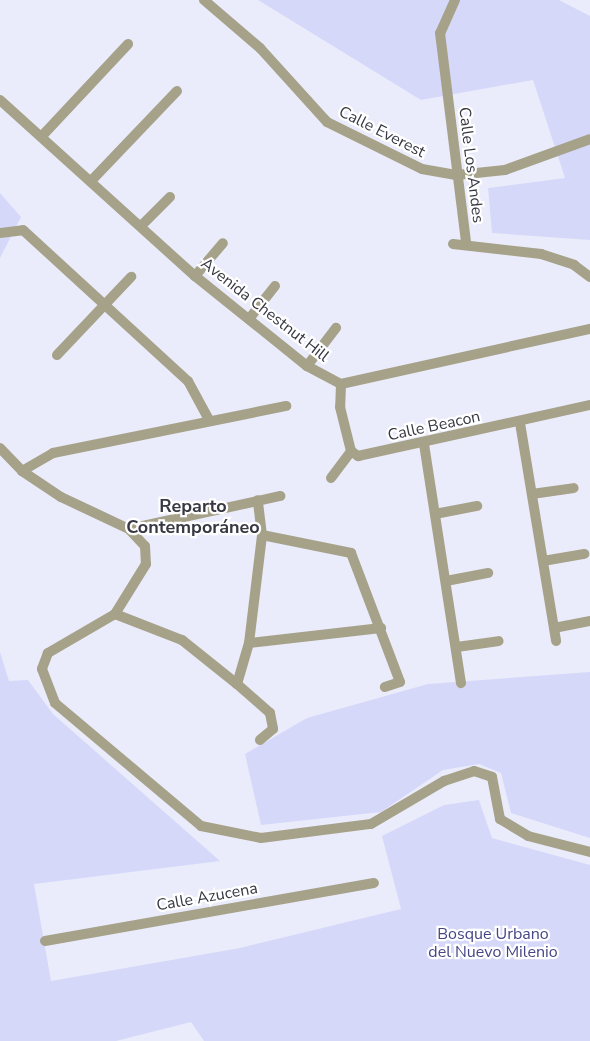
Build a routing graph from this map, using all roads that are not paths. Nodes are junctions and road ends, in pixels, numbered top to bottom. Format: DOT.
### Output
graph roads {
  1 [pos="204,0"];
  2 [pos="455,0"];
  3 [pos="128,44"];
  4 [pos="177,91"];
  5 [pos="0,100"];
  6 [pos="42,136"];
  7 [pos="590,139"];
  8 [pos="457,176"];
  9 [pos="92,180"];
  10 [pos="170,196"];
  11 [pos="141,226"];
  12 [pos="0,233"];
  13 [pos="223,243"];
  14 [pos="466,243"];
  15 [pos="453,244"];
  16 [pos="195,276"];
  17 [pos="131,277"];
  18 [pos="590,277"];
  19 [pos="275,286"];
  20 [pos="104,303"];
  21 [pos="249,319"];
  22 [pos="336,328"];
  23 [pos="590,329"];
  24 [pos="57,355"];
  25 [pos="307,366"];
  26 [pos="340,384"];
  27 [pos="590,405"];
  28 [pos="286,406"];
  29 [pos="210,420"];
  30 [pos="520,423"];
  31 [pos="424,444"];
  32 [pos="0,448"];
  33 [pos="351,451"];
  34 [pos="22,471"];
  35 [pos="331,478"];
  36 [pos="574,488"];
  37 [pos="532,494"];
  38 [pos="280,496"];
  39 [pos="258,500"];
  40 [pos="477,506"];
  41 [pos="435,514"];
  42 [pos="129,529"];
  43 [pos="262,535"];
  44 [pos="585,554"];
  45 [pos="543,561"];
  46 [pos="488,573"];
  47 [pos="446,581"];
  48 [pos="115,614"];
  49 [pos="590,621"];
  50 [pos="381,628"];
  51 [pos="554,628"];
  52 [pos="499,641"];
  53 [pos="556,641"];
  54 [pos="249,643"];
  55 [pos="457,647"];
  56 [pos="461,683"];
  57 [pos="237,684"];
  58 [pos="385,687"];
  59 [pos="260,740"];
  60 [pos="590,852"];
  61 [pos="367,881"];
  62 [pos="45,941"];
  1 -- 8 [label="street, Calle Everest"];
  2 -- 8 [label="street, Calle Los Andes"];
  3 -- 6 [label="street"];
  4 -- 9 [label="street"];
  5 -- 6 [label="street, Avenida Chestnut Hill"];
  6 -- 9 [label="street, Avenida Chestnut Hill"];
  7 -- 8 [label="street, Calle Everest"];
  8 -- 14 [label="street, Calle Los Andes"];
  9 -- 11 [label="street, Avenida Chestnut Hill"];
  10 -- 11 [label="street"];
  11 -- 16 [label="street, Avenida Chestnut Hill"];
  12 -- 20 [label="street"];
  13 -- 16 [label="street"];
  14 -- 15 [label="street"];
  14 -- 18 [label="street, Calle Los Andes"];
  16 -- 21 [label="street, Avenida Chestnut Hill"];
  17 -- 20 [label="street"];
  19 -- 21 [label="street"];
  20 -- 24 [label="street"];
  20 -- 29 [label="street"];
  21 -- 25 [label="street, Avenida Chestnut Hill"];
  22 -- 25 [label="street"];
  23 -- 26 [label="street"];
  25 -- 26 [label="street, Avenida Chestnut Hill"];
  26 -- 33 [label="street"];
  27 -- 30 [label="street, Calle Beacon"];
  28 -- 29 [label="street"];
  29 -- 34 [label="street"];
  30 -- 31 [label="street, Calle Beacon"];
  30 -- 37 [label="street"];
  31 -- 33 [label="street, Calle Beacon"];
  31 -- 41 [label="street"];
  32 -- 34 [label="street"];
  33 -- 35 [label="street"];
  34 -- 42 [label="street"];
  36 -- 37 [label="street"];
  37 -- 45 [label="street"];
  38 -- 39 [label="street"];
  39 -- 42 [label="street"];
  39 -- 43 [label="street"];
  40 -- 41 [label="street"];
  41 -- 47 [label="street"];
  42 -- 48 [label="street"];
  43 -- 50 [label="street"];
  43 -- 54 [label="street"];
  44 -- 45 [label="street"];
  45 -- 51 [label="street"];
  46 -- 47 [label="street"];
  47 -- 55 [label="street"];
  48 -- 57 [label="street"];
  48 -- 60 [label="street"];
  49 -- 51 [label="street"];
  50 -- 54 [label="street"];
  50 -- 58 [label="street"];
  51 -- 53 [label="street"];
  52 -- 55 [label="street"];
  54 -- 57 [label="street"];
  55 -- 56 [label="street"];
  57 -- 59 [label="street"];
  61 -- 62 [label="street, Calle Azucena"];
}
